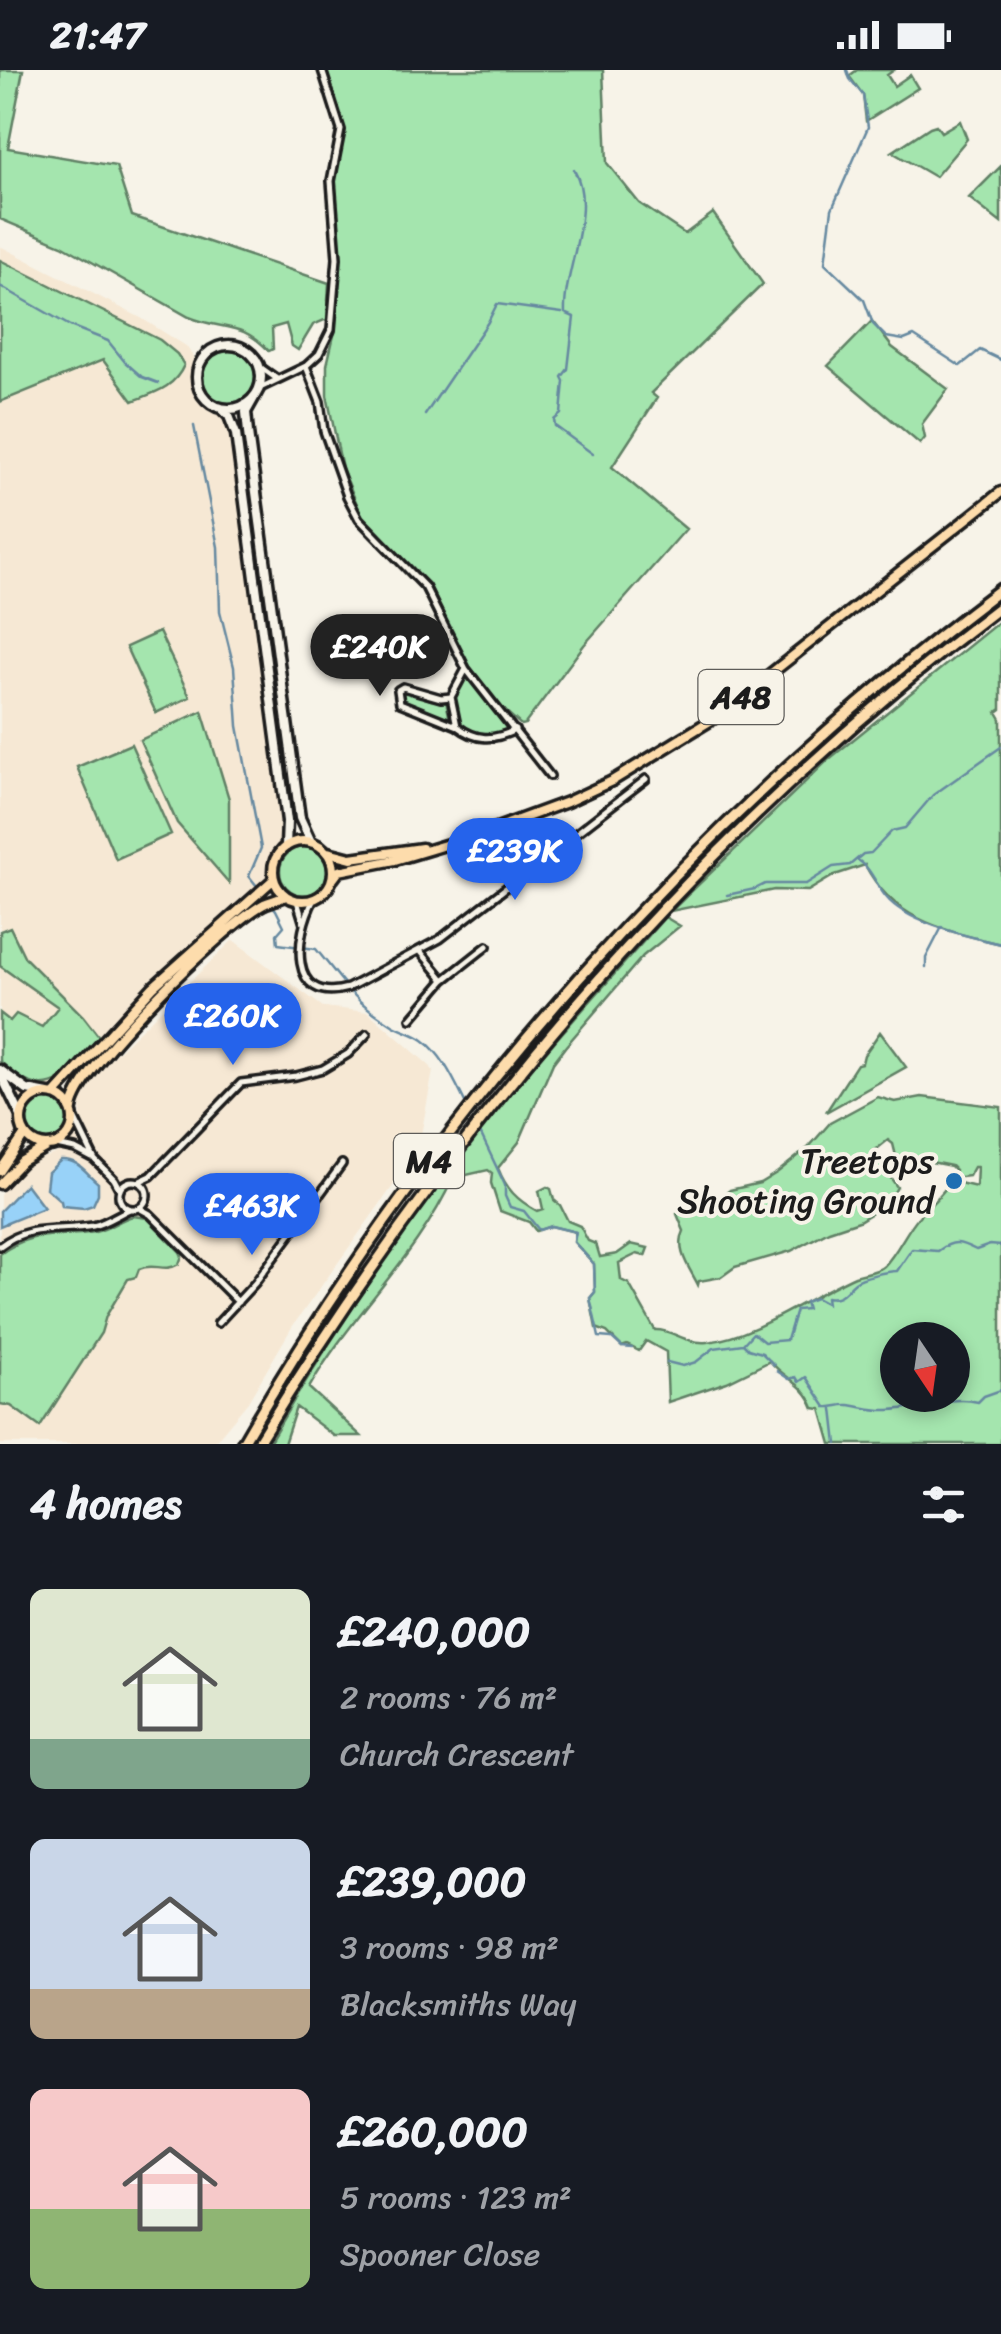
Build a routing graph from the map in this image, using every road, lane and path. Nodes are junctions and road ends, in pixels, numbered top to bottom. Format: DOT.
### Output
graph roads {
  1 [pos="322,70"];
  2 [pos="306,366"];
  3 [pos="260,367"];
  4 [pos="277,378"];
  5 [pos="257,392"];
  6 [pos="221,408"];
  7 [pos="1001,492"];
  8 [pos="1001,589"];
  9 [pos="1001,607"];
  10 [pos="466,669"];
  11 [pos="451,697"];
  12 [pos="457,726"];
  13 [pos="516,730"];
  14 [pos="550,776"];
  15 [pos="646,779"];
  16 [pos="311,842"];
  17 [pos="446,845"];
  18 [pos="286,846"];
  19 [pos="326,851"];
  20 [pos="332,878"];
  21 [pos="274,879"];
  22 [pos="286,896"];
  23 [pos="314,899"];
  24 [pos="296,900"];
  25 [pos="304,927"];
  26 [pos="487,946"];
  27 [pos="421,952"];
  28 [pos="444,980"];
  29 [pos="411,1020"];
  30 [pos="367,1034"];
  31 [pos="0,1072"];
  32 [pos="51,1094"];
  33 [pos="72,1112"];
  34 [pos="22,1116"];
  35 [pos="25,1134"];
  36 [pos="52,1146"];
  37 [pos="95,1160"];
  38 [pos="342,1164"];
  39 [pos="0,1171"];
  40 [pos="151,1176"];
  41 [pos="114,1178"];
  42 [pos="134,1182"];
  43 [pos="0,1184"];
  44 [pos="146,1188"];
  45 [pos="120,1190"];
  46 [pos="148,1198"];
  47 [pos="121,1202"];
  48 [pos="138,1208"];
  49 [pos="130,1209"];
  50 [pos="150,1214"];
  51 [pos="111,1218"];
  52 [pos="0,1246"];
  53 [pos="239,1302"];
  54 [pos="218,1322"];
  55 [pos="240,1444"];
  56 [pos="258,1444"];
  1 -- 2 [label="street"];
  2 -- 4 [label="street"];
  2 -- 10 [label="street"];
  3 -- 4 [label="street"];
  3 -- 5 [label="street"];
  3 -- 6 [label="street"];
  4 -- 5 [label="street"];
  5 -- 6 [label="street"];
  5 -- 16 [label="street"];
  6 -- 18 [label="street"];
  7 -- 17 [label="main road, A48"];
  8 -- 55 [label="highway, M4"];
  9 -- 56 [label="highway, M4"];
  10 -- 11 [label="street"];
  10 -- 13 [label="street"];
  11 -- 12 [label="street"];
  11 -- 12 [label="street"];
  12 -- 13 [label="street"];
  13 -- 14 [label="street"];
  15 -- 27 [label="street"];
  16 -- 18 [label="main road"];
  16 -- 19 [label="main road"];
  17 -- 19 [label="main road, A48"];
  17 -- 20 [label="main road, A48"];
  18 -- 21 [label="main road"];
  19 -- 20 [label="main road"];
  20 -- 23 [label="main road"];
  21 -- 22 [label="main road"];
  21 -- 32 [label="main road"];
  22 -- 24 [label="main road"];
  22 -- 33 [label="main road"];
  23 -- 24 [label="main road"];
  23 -- 25 [label="street"];
  24 -- 25 [label="street"];
  25 -- 27 [label="street"];
  26 -- 28 [label="street"];
  27 -- 28 [label="street"];
  28 -- 29 [label="street"];
  30 -- 40 [label="street"];
  31 -- 32 [label="street"];
  31 -- 34 [label="street"];
  32 -- 33 [label="main road"];
  32 -- 34 [label="main road"];
  33 -- 36 [label="main road"];
  33 -- 37 [label="street"];
  34 -- 35 [label="main road"];
  35 -- 36 [label="main road"];
  35 -- 39 [label="main road"];
  36 -- 37 [label="street"];
  36 -- 43 [label="main road"];
  37 -- 41 [label="street"];
  38 -- 53 [label="street"];
  40 -- 42 [label="street"];
  40 -- 44 [label="street"];
  41 -- 42 [label="street"];
  41 -- 45 [label="street"];
  42 -- 44 [label="street"];
  42 -- 45 [label="street"];
  44 -- 46 [label="street"];
  45 -- 47 [label="street"];
  46 -- 48 [label="street"];
  46 -- 50 [label="street"];
  47 -- 49 [label="street"];
  47 -- 51 [label="street"];
  48 -- 49 [label="street"];
  48 -- 50 [label="street"];
  49 -- 51 [label="street"];
  50 -- 53 [label="street"];
  51 -- 52 [label="street"];
  53 -- 54 [label="street"];
}
